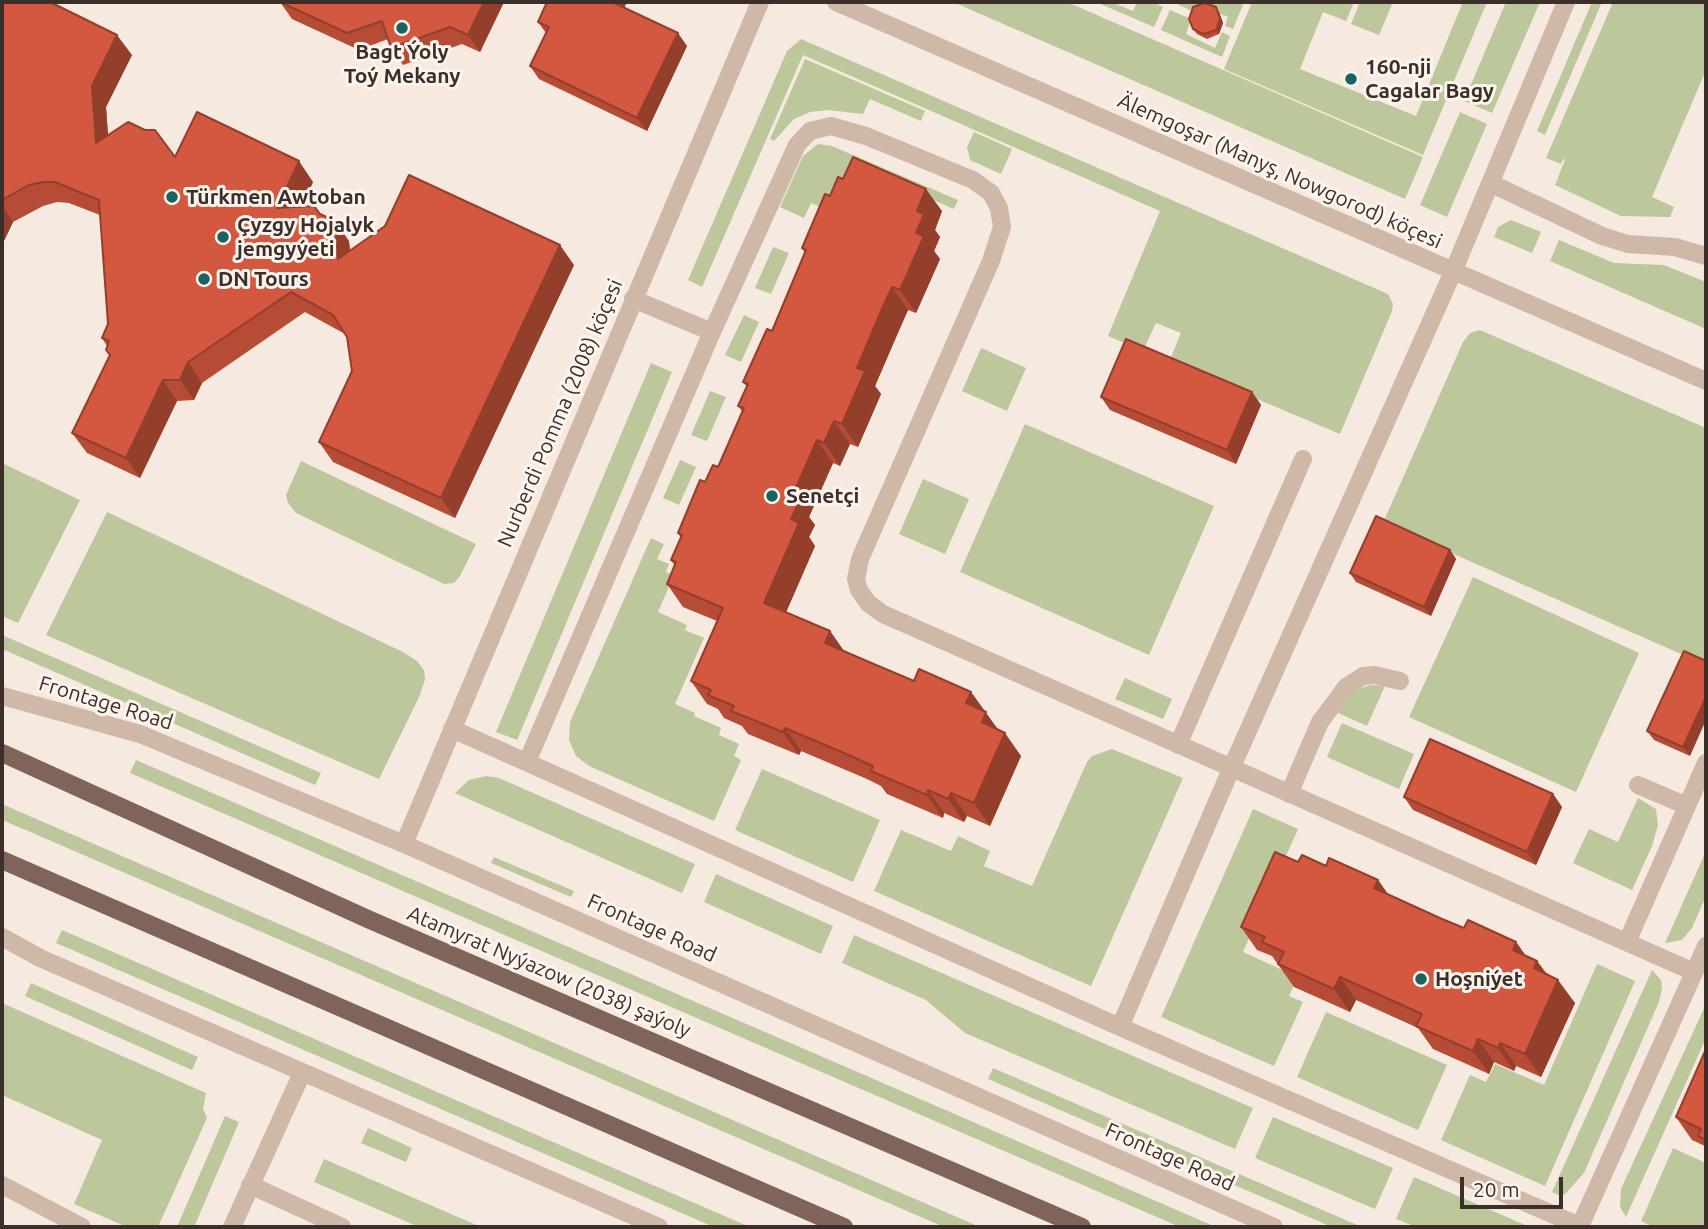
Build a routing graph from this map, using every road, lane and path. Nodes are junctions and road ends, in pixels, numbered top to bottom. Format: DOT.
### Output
graph roads {
  1 [pos="760,2"];
  2 [pos="836,2"];
  3 [pos="1566,2"];
  4 [pos="1490,183"];
  5 [pos="1706,256"];
  6 [pos="1453,272"];
  7 [pos="633,299"];
  8 [pos="712,332"];
  9 [pos="1706,381"];
  10 [pos="1303,459"];
  11 [pos="1400,681"];
  12 [pos="2,696"];
  13 [pos="452,729"];
  14 [pos="1178,745"];
  15 [pos="2,753"];
  16 [pos="527,762"];
  17 [pos="1706,763"];
  18 [pos="1231,769"];
  19 [pos="1638,785"];
  20 [pos="1289,794"];
  21 [pos="1687,806"];
  22 [pos="404,844"];
  23 [pos="2,860"];
  24 [pos="2,937"];
  25 [pos="1627,942"];
  26 [pos="1706,948"];
  27 [pos="1694,972"];
  28 [pos="1120,1027"];
  29 [pos="302,1073"];
  30 [pos="2,1185"];
  31 [pos="250,1185"];
  32 [pos="335,1226"];
  33 [pos="82,1227"];
  34 [pos="232,1227"];
  35 [pos="659,1227"];
  36 [pos="844,1227"];
  37 [pos="1082,1227"];
  38 [pos="1274,1227"];
  39 [pos="1581,1227"];
  1 -- 7 [label="street, Nurberdi Pomma (2008) köçesi"];
  2 -- 6 [label="street, Älemgoşar (Manyş, Nowgorod) köçesi"];
  3 -- 4 [label="street"];
  4 -- 5 [label="street"];
  4 -- 6 [label="street"];
  6 -- 9 [label="street, Älemgoşar (Manyş, Nowgorod) köçesi"];
  6 -- 18 [label="street"];
  7 -- 8 [label="street"];
  7 -- 13 [label="street, Nurberdi Pomma (2008) köçesi"];
  8 -- 14 [label="street"];
  8 -- 16 [label="street"];
  10 -- 14 [label="street"];
  11 -- 20 [label="street"];
  12 -- 22 [label="street, Frontage Road"];
  13 -- 16 [label="street"];
  13 -- 22 [label="street, Nurberdi Pomma (2008) köçesi"];
  14 -- 18 [label="street"];
  15 -- 37 [label="main road, Atamyrat Nyýazow (2038) şaýoly"];
  16 -- 28 [label="street"];
  17 -- 21 [label="street"];
  18 -- 20 [label="street"];
  18 -- 28 [label="street"];
  19 -- 21 [label="street"];
  20 -- 25 [label="street"];
  21 -- 25 [label="street"];
  22 -- 38 [label="street, Frontage Road"];
  23 -- 36 [label="main road"];
  24 -- 29 [label="street"];
  25 -- 27 [label="street"];
  26 -- 27 [label="street"];
  27 -- 39 [label="street"];
  28 -- 39 [label="street"];
  29 -- 31 [label="street"];
  29 -- 35 [label="street"];
  30 -- 33 [label="street"];
  31 -- 32 [label="street"];
  31 -- 34 [label="street"];
}
